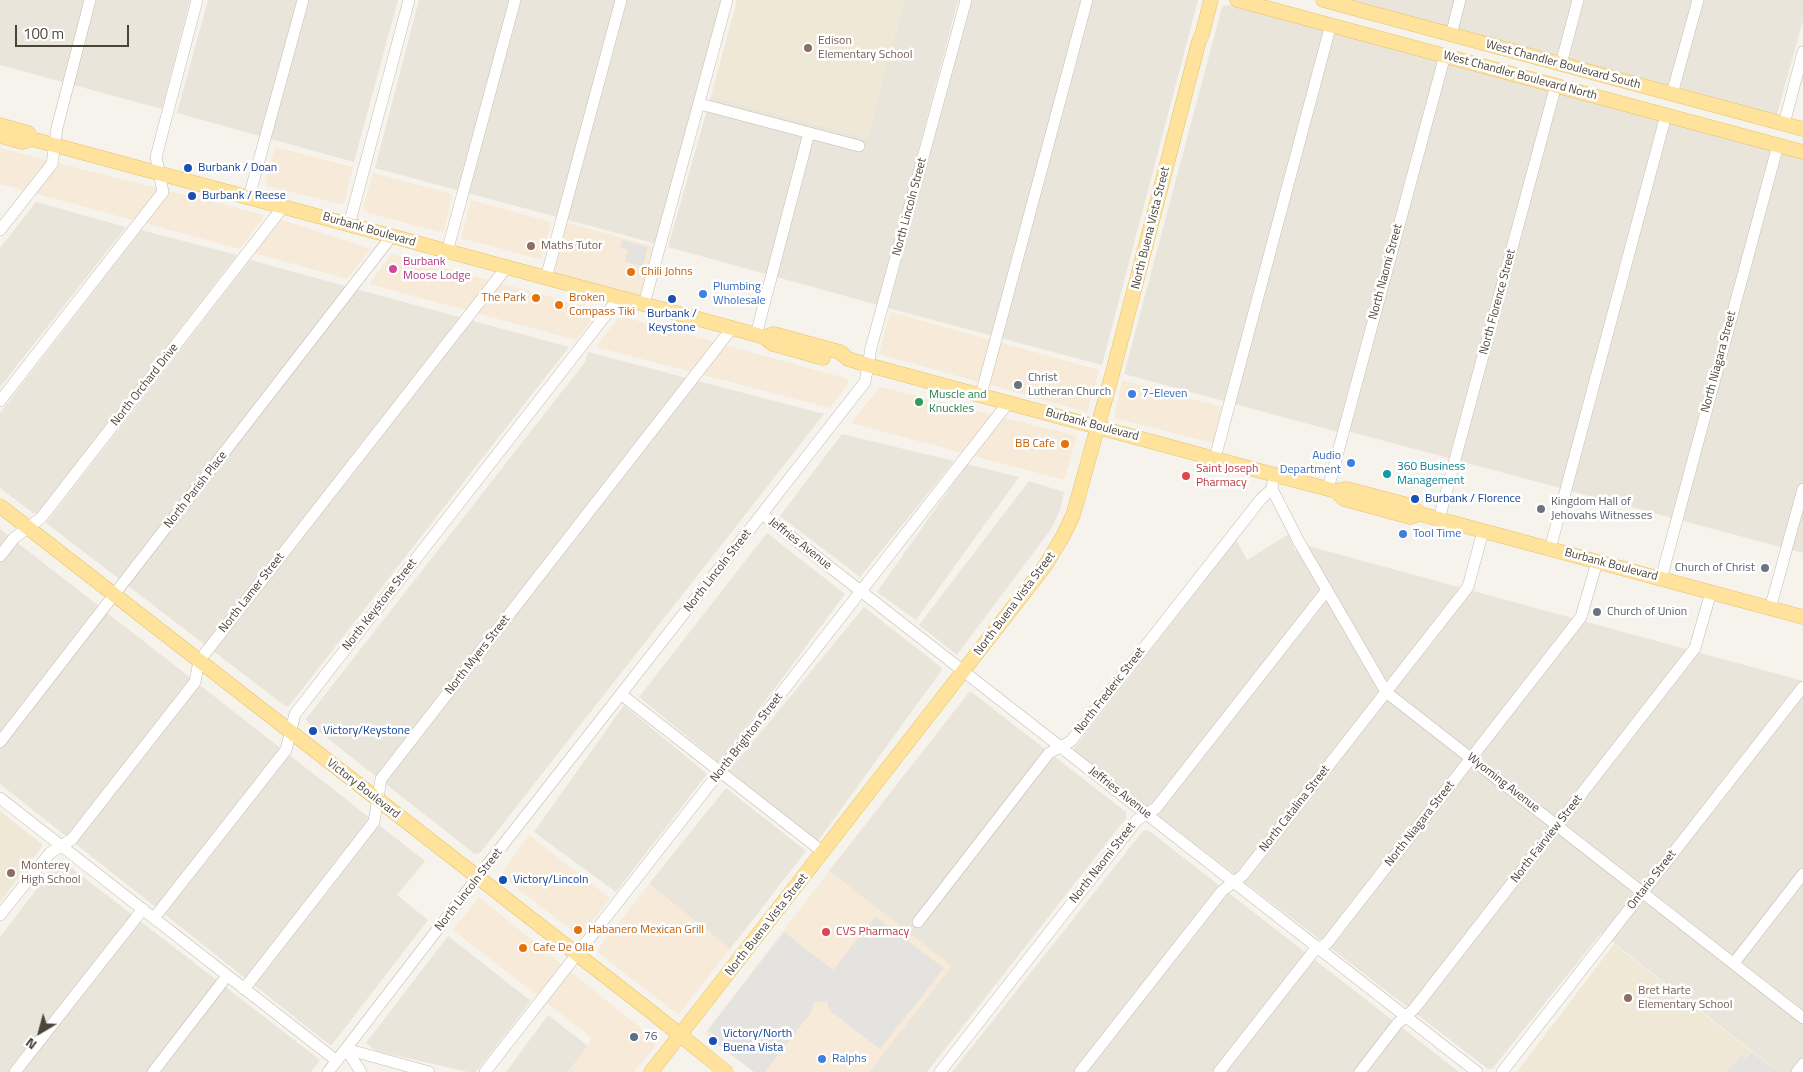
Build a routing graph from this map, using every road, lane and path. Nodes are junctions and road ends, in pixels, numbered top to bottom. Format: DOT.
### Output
graph roads {
  1 [pos="90,0"];
  2 [pos="197,0"];
  3 [pos="303,0"];
  4 [pos="409,0"];
  5 [pos="515,0"];
  6 [pos="621,0"];
  7 [pos="727,0"];
  8 [pos="966,0"];
  9 [pos="1087,0"];
  10 [pos="1206,0"];
  11 [pos="1212,0"];
  12 [pos="1219,0"];
  13 [pos="1237,0"];
  14 [pos="1322,0"];
  15 [pos="1460,0"];
  16 [pos="1578,0"];
  17 [pos="1698,0"];
  18 [pos="1337,2"];
  19 [pos="1331,24"];
  20 [pos="1451,35"];
  21 [pos="1198,43"];
  22 [pos="1803,52"];
  23 [pos="1445,55"];
  24 [pos="1561,64"];
  25 [pos="1556,85"];
  26 [pos="1672,94"];
  27 [pos="700,104"];
  28 [pos="1666,115"];
  29 [pos="1784,124"];
  30 [pos="0,125"];
  31 [pos="1803,129"];
  32 [pos="809,133"];
  33 [pos="0,136"];
  34 [pos="32,139"];
  35 [pos="55,145"];
  36 [pos="1778,145"];
  37 [pos="859,146"];
  38 [pos="1803,152"];
  39 [pos="159,173"];
  40 [pos="249,197"];
  41 [pos="283,207"];
  42 [pos="349,225"];
  43 [pos="0,230"];
  44 [pos="391,237"];
  45 [pos="447,252"];
  46 [pos="506,268"];
  47 [pos="546,278"];
  48 [pos="619,298"];
  49 [pos="644,304"];
  50 [pos="732,328"];
  51 [pos="760,336"];
  52 [pos="868,365"];
  53 [pos="981,395"];
  54 [pos="0,401"];
  55 [pos="1008,403"];
  56 [pos="1097,427"];
  57 [pos="1214,458"];
  58 [pos="1273,482"];
  59 [pos="1803,489"];
  60 [pos="1332,490"];
  61 [pos="0,506"];
  62 [pos="762,514"];
  63 [pos="1439,519"];
  64 [pos="28,528"];
  65 [pos="1483,531"];
  66 [pos="1550,549"];
  67 [pos="0,556"];
  68 [pos="1597,562"];
  69 [pos="1661,579"];
  70 [pos="1327,590"];
  71 [pos="861,592"];
  72 [pos="1711,592"];
  73 [pos="114,595"];
  74 [pos="1770,609"];
  75 [pos="1803,617"];
  76 [pos="199,661"];
  77 [pos="964,672"];
  78 [pos="1803,687"];
  79 [pos="1386,692"];
  80 [pos="622,695"];
  81 [pos="290,732"];
  82 [pos="0,742"];
  83 [pos="1060,747"];
  84 [pos="1471,758"];
  85 [pos="720,773"];
  86 [pos="0,798"];
  87 [pos="378,801"];
  88 [pos="1146,814"];
  89 [pos="1557,826"];
  90 [pos="61,846"];
  91 [pos="823,852"];
  92 [pos="1803,874"];
  93 [pos="477,878"];
  94 [pos="1233,882"];
  95 [pos="1642,892"];
  96 [pos="143,910"];
  97 [pos="0,915"];
  98 [pos="154,918"];
  99 [pos="918,922"];
  100 [pos="1319,948"];
  101 [pos="577,955"];
  102 [pos="1734,963"];
  103 [pos="228,976"];
  104 [pos="244,989"];
  105 [pos="1406,1016"];
  106 [pos="1803,1018"];
  107 [pos="680,1035"];
  108 [pos="346,1049"];
  109 [pos="379,1059"];
  110 [pos="337,1061"];
  111 [pos="1803,1064"];
  112 [pos="15,1072"];
  113 [pos="153,1072"];
  114 [pos="328,1072"];
  115 [pos="361,1072"];
  116 [pos="366,1072"];
  117 [pos="429,1072"];
  118 [pos="485,1072"];
  119 [pos="651,1072"];
  120 [pos="726,1072"];
  121 [pos="940,1072"];
  122 [pos="1080,1072"];
  123 [pos="1219,1072"];
  124 [pos="1360,1072"];
  125 [pos="1477,1072"];
  126 [pos="1502,1072"];
  127 [pos="1797,1072"];
  1 -- 35 [label="street"];
  2 -- 39 [label="street"];
  3 -- 40 [label="street"];
  4 -- 42 [label="street"];
  5 -- 45 [label="street"];
  6 -- 47 [label="street"];
  7 -- 27 [label="street"];
  8 -- 52 [label="street, North Lincoln Street"];
  9 -- 53 [label="street"];
  10 -- 21 [label="main road, North Buena Vista Street"];
  11 -- 21 [label="main road"];
  12 -- 21 [label="main road, North Buena Vista Street"];
  13 -- 19 [label="main road, West Chandler Boulevard North"];
  14 -- 18 [label="main road, West Chandler Boulevard South"];
  15 -- 20 [label="street"];
  16 -- 24 [label="street"];
  17 -- 26 [label="street"];
  18 -- 20 [label="main road, West Chandler Boulevard South"];
  19 -- 23 [label="main road, West Chandler Boulevard North"];
  19 -- 57 [label="street"];
  20 -- 24 [label="main road, West Chandler Boulevard South"];
  21 -- 56 [label="main road, North Buena Vista Street"];
  22 -- 29 [label="street"];
  23 -- 25 [label="main road, West Chandler Boulevard North"];
  23 -- 60 [label="street, North Naomi Street"];
  24 -- 26 [label="main road, West Chandler Boulevard South"];
  25 -- 28 [label="main road, West Chandler Boulevard North"];
  25 -- 63 [label="street, North Florence Street"];
  26 -- 29 [label="main road, West Chandler Boulevard South"];
  27 -- 32 [label="street"];
  27 -- 49 [label="street"];
  28 -- 36 [label="main road, West Chandler Boulevard North"];
  28 -- 66 [label="street"];
  29 -- 31 [label="main road, West Chandler Boulevard South"];
  30 -- 34 [label="main road, Burbank Boulevard"];
  32 -- 37 [label="street"];
  32 -- 51 [label="street"];
  33 -- 34 [label="main road, Burbank Boulevard"];
  34 -- 35 [label="main road, Burbank Boulevard"];
  35 -- 39 [label="main road, Burbank Boulevard"];
  35 -- 43 [label="street"];
  36 -- 38 [label="main road, West Chandler Boulevard North"];
  36 -- 69 [label="street, North Niagara Street"];
  39 -- 40 [label="main road, Burbank Boulevard"];
  39 -- 54 [label="street"];
  40 -- 41 [label="main road, Burbank Boulevard"];
  41 -- 42 [label="main road, Burbank Boulevard"];
  41 -- 64 [label="street, North Orchard Drive"];
  42 -- 44 [label="main road, Burbank Boulevard"];
  44 -- 45 [label="main road, Burbank Boulevard"];
  44 -- 73 [label="street, North Parish Place"];
  45 -- 46 [label="main road, Burbank Boulevard"];
  46 -- 47 [label="main road, Burbank Boulevard"];
  46 -- 76 [label="street, North Lamer Street"];
  47 -- 48 [label="main road, Burbank Boulevard"];
  48 -- 49 [label="main road, Burbank Boulevard"];
  48 -- 81 [label="street, North Keystone Street"];
  49 -- 50 [label="main road, Burbank Boulevard"];
  50 -- 51 [label="main road, Burbank Boulevard"];
  50 -- 87 [label="street, North Myers Street"];
  51 -- 52 [label="main road, Burbank Boulevard"];
  52 -- 53 [label="main road, Burbank Boulevard"];
  52 -- 62 [label="street, North Lincoln Street"];
  53 -- 55 [label="main road, Burbank Boulevard"];
  55 -- 56 [label="main road, Burbank Boulevard"];
  55 -- 71 [label="street, North Brighton Street"];
  56 -- 57 [label="main road, Burbank Boulevard"];
  56 -- 77 [label="main road, North Buena Vista Street"];
  57 -- 58 [label="main road, Burbank Boulevard"];
  58 -- 60 [label="main road, Burbank Boulevard"];
  58 -- 70 [label="street, Wyoming Avenue"];
  58 -- 83 [label="street, North Frederic Street"];
  59 -- 74 [label="street"];
  60 -- 63 [label="main road, Burbank Boulevard"];
  61 -- 64 [label="main road, Victory Boulevard"];
  62 -- 71 [label="street, Jeffries Avenue"];
  62 -- 80 [label="street, North Lincoln Street"];
  63 -- 65 [label="main road, Burbank Boulevard"];
  64 -- 67 [label="street, North Orchard Drive"];
  64 -- 73 [label="main road, Victory Boulevard"];
  65 -- 66 [label="main road, Burbank Boulevard"];
  65 -- 79 [label="street, North Catalina Street"];
  66 -- 68 [label="main road, Burbank Boulevard"];
  68 -- 69 [label="main road, Burbank Boulevard"];
  68 -- 84 [label="street, North Niagara Street"];
  69 -- 72 [label="main road, Burbank Boulevard"];
  70 -- 79 [label="street, Wyoming Avenue"];
  70 -- 88 [label="street, North Naomi Street"];
  71 -- 77 [label="street, Jeffries Avenue"];
  71 -- 85 [label="street, North Brighton Street"];
  72 -- 74 [label="main road, Burbank Boulevard"];
  72 -- 89 [label="street, North Fairview Street"];
  73 -- 76 [label="main road, Victory Boulevard"];
  73 -- 82 [label="street, North Parish Place"];
  74 -- 75 [label="main road, Burbank Boulevard"];
  76 -- 81 [label="main road, Victory Boulevard"];
  76 -- 90 [label="street, North Lamer Street"];
  77 -- 83 [label="street, Jeffries Avenue"];
  77 -- 91 [label="main road, North Buena Vista Street"];
  78 -- 95 [label="street, Ontario Street"];
  79 -- 84 [label="street, Wyoming Avenue"];
  79 -- 94 [label="street, North Catalina Street"];
  80 -- 85 [label="street"];
  80 -- 93 [label="street, North Lincoln Street"];
  81 -- 87 [label="main road, Victory Boulevard"];
  81 -- 98 [label="street, North Keystone Street"];
  83 -- 88 [label="street, Jeffries Avenue"];
  83 -- 99 [label="street, North Frederic Street"];
  84 -- 89 [label="street, Wyoming Avenue"];
  84 -- 100 [label="street, North Niagara Street"];
  85 -- 91 [label="street"];
  85 -- 101 [label="street, North Brighton Street"];
  86 -- 90 [label="street"];
  87 -- 93 [label="main road, Victory Boulevard"];
  87 -- 104 [label="street, North Myers Street"];
  88 -- 94 [label="street, Jeffries Avenue"];
  88 -- 121 [label="street, North Naomi Street"];
  89 -- 95 [label="street, Wyoming Avenue"];
  89 -- 105 [label="street, North Fairview Street"];
  90 -- 96 [label="street"];
  90 -- 97 [label="street, North Lamer Street"];
  91 -- 107 [label="main road, North Buena Vista Street"];
  92 -- 102 [label="street"];
  93 -- 101 [label="main road, Victory Boulevard"];
  93 -- 108 [label="street, North Lincoln Street"];
  94 -- 100 [label="street, Jeffries Avenue"];
  94 -- 122 [label="street, North Catalina Street"];
  95 -- 102 [label="street, Wyoming Avenue"];
  95 -- 126 [label="street, Ontario Street"];
  96 -- 98 [label="street"];
  96 -- 112 [label="street"];
  98 -- 103 [label="street"];
  100 -- 105 [label="street, Jeffries Avenue"];
  100 -- 123 [label="street, North Niagara Street"];
  101 -- 107 [label="main road, Victory Boulevard"];
  101 -- 118 [label="street, North Brighton Street"];
  102 -- 106 [label="street, Wyoming Avenue"];
  103 -- 104 [label="street"];
  103 -- 113 [label="street"];
  104 -- 110 [label="street"];
  105 -- 124 [label="street, North Fairview Street"];
  105 -- 125 [label="street, Jeffries Avenue"];
  107 -- 119 [label="main road, North Buena Vista Street"];
  107 -- 120 [label="main road, Victory Boulevard"];
  108 -- 109 [label="street"];
  108 -- 110 [label="street, North Lincoln Street"];
  108 -- 115 [label="street"];
  109 -- 116 [label="street"];
  109 -- 117 [label="street"];
  110 -- 114 [label="street, North Lincoln Street"];
  111 -- 127 [label="street"];
}
